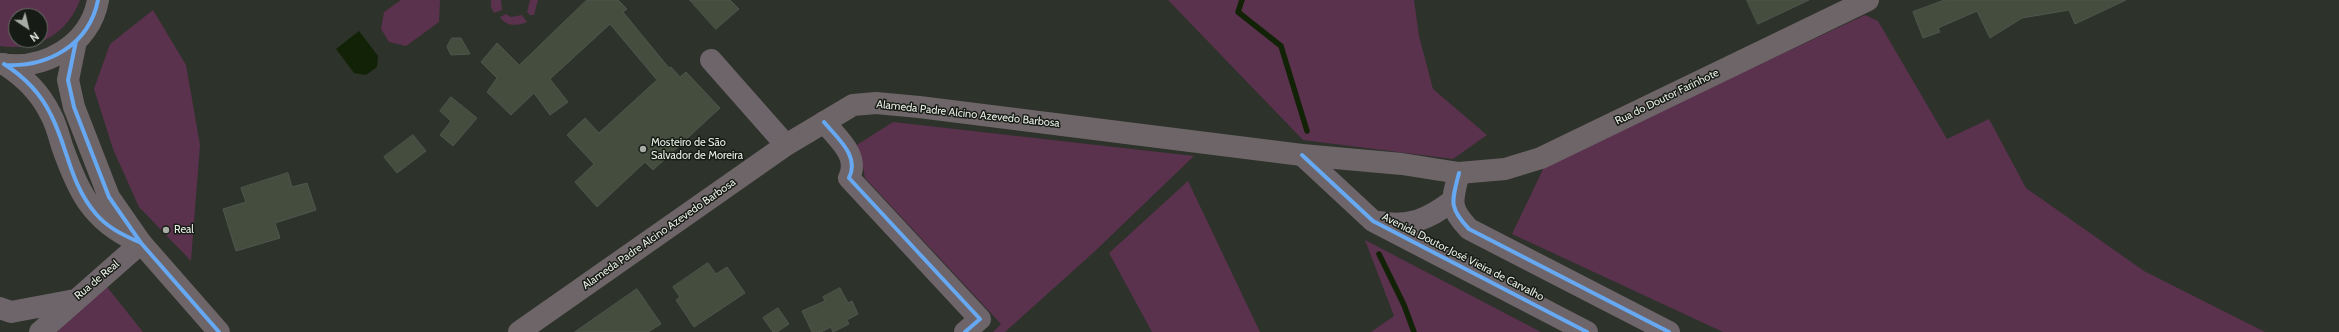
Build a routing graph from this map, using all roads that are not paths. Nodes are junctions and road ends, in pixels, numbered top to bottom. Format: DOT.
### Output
graph roads {
  1 [pos="98,0"];
  2 [pos="1868,0"];
  3 [pos="76,41"];
  4 [pos="711,60"];
  5 [pos="2,64"];
  6 [pos="824,122"];
  7 [pos="786,145"];
  8 [pos="1302,155"];
  9 [pos="1459,173"];
  10 [pos="1452,201"];
  11 [pos="1373,221"];
  12 [pos="141,243"];
  13 [pos="75,300"];
  14 [pos="0,308"];
  15 [pos="40,332"];
  16 [pos="219,332"];
  17 [pos="519,332"];
  18 [pos="965,332"];
  19 [pos="1587,332"];
  20 [pos="1669,332"];
  1 -- 3 [label="main road"];
  2 -- 9 [label="main road, Rua do Doutor Farinhote"];
  3 -- 5 [label="main road"];
  3 -- 12 [label="main road"];
  4 -- 7 [label="street"];
  5 -- 12 [label="main road"];
  6 -- 7 [label="main road, Alameda Padre Alcino Azevedo Barbosa"];
  6 -- 8 [label="main road, Alameda Padre Alcino Azevedo Barbosa"];
  6 -- 18 [label="street"];
  7 -- 17 [label="main road, Alameda Padre Alcino Azevedo Barbosa"];
  8 -- 9 [label="main road, Alameda Padre Alcino Azevedo Barbosa"];
  8 -- 11 [label="street, Avenida Doutor José Vieira de Carvalho"];
  9 -- 10 [label="street"];
  10 -- 11 [label="street"];
  10 -- 20 [label="street"];
  11 -- 19 [label="street, Avenida Doutor José Vieira de Carvalho"];
  12 -- 13 [label="street, Rua de Real"];
  12 -- 16 [label="main road"];
  13 -- 14 [label="street, Rua de Real"];
  13 -- 15 [label="street"];
}
